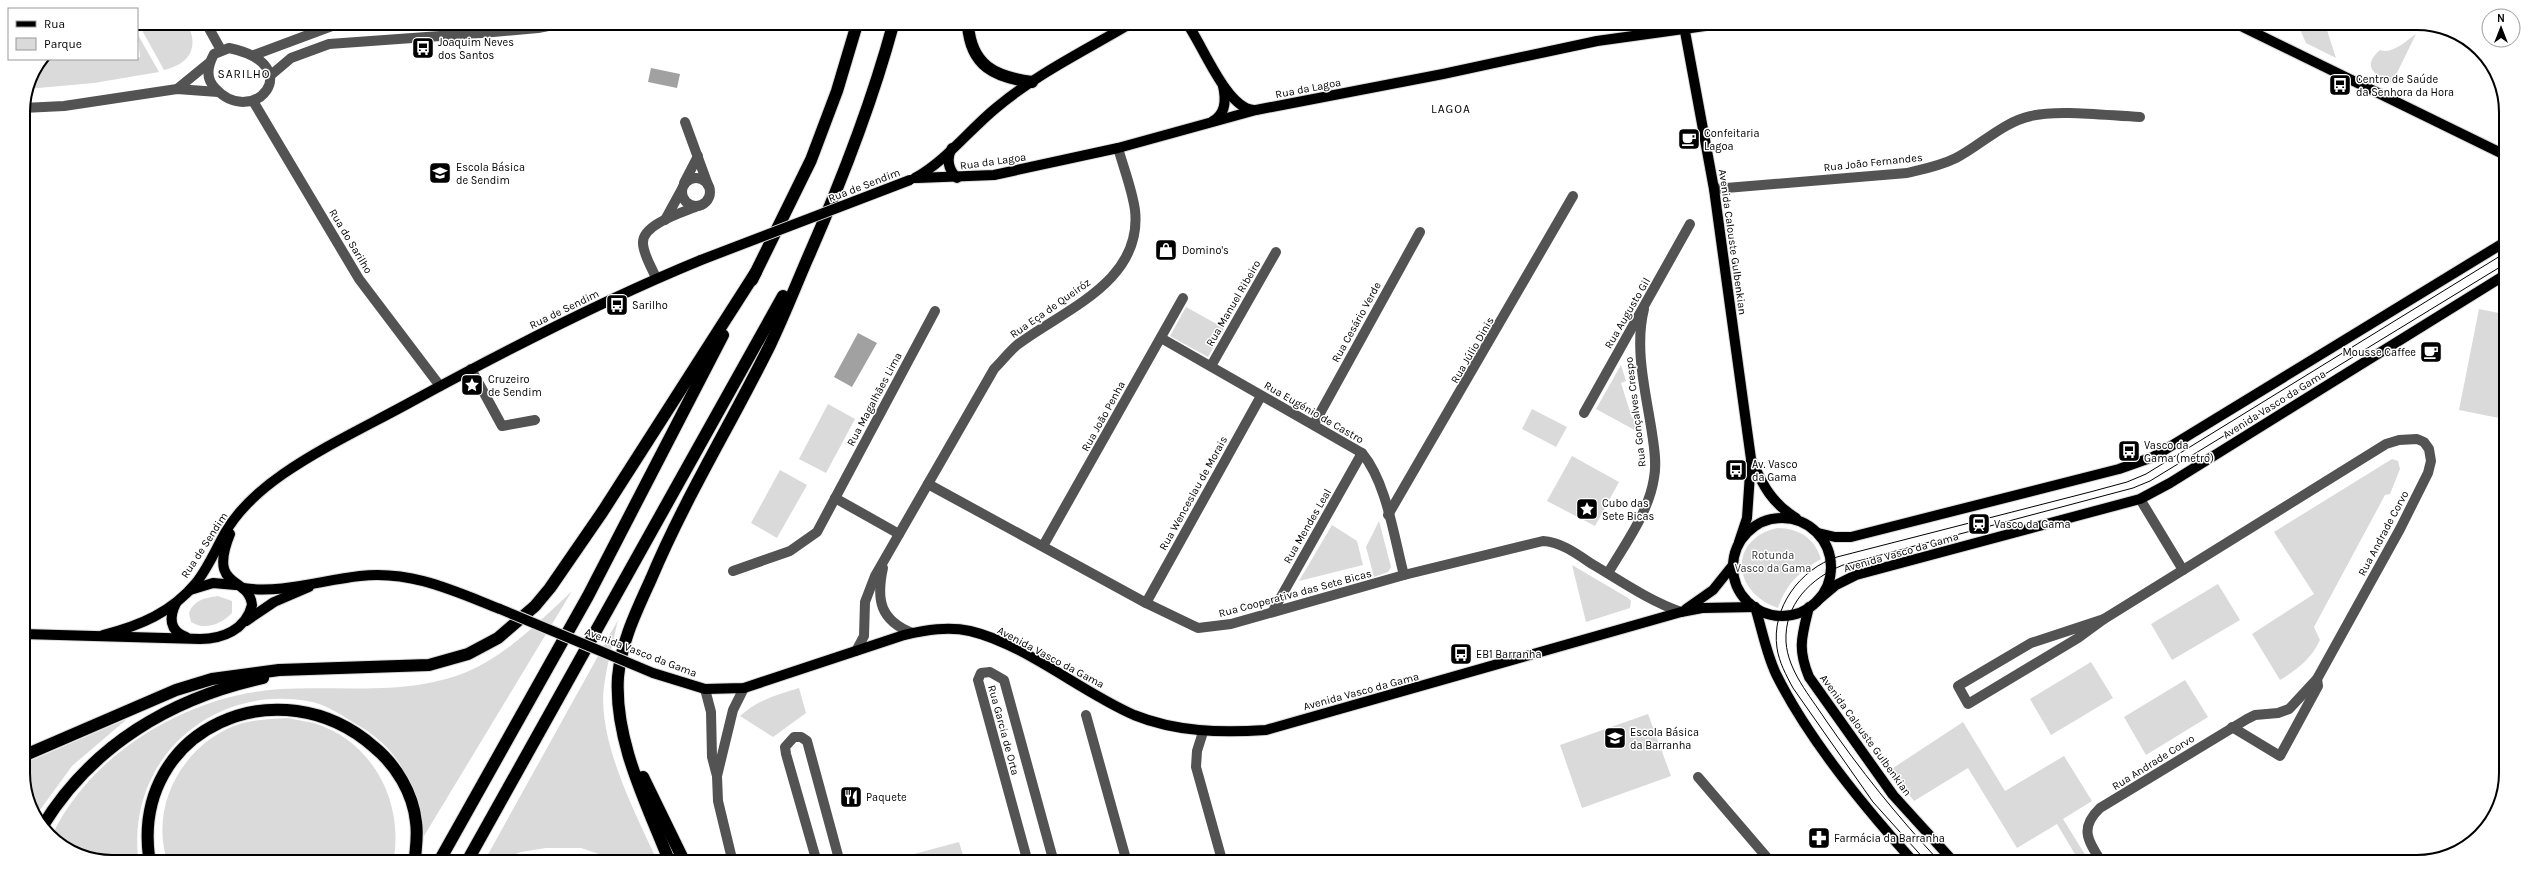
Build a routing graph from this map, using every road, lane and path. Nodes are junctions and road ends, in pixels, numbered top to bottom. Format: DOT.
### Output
graph roads {
  1 [pos="210,30"];
  2 [pos="323,30"];
  3 [pos="449,30"];
  4 [pos="516,30"];
  5 [pos="855,30"];
  6 [pos="892,30"];
  7 [pos="969,30"];
  8 [pos="1120,30"];
  9 [pos="1191,30"];
  10 [pos="1666,30"];
  11 [pos="1686,30"];
  12 [pos="2256,30"];
  13 [pos="482,33"];
  14 [pos="221,50"];
  15 [pos="254,54"];
  16 [pos="210,62"];
  17 [pos="271,75"];
  18 [pos="1221,80"];
  19 [pos="1032,82"];
  20 [pos="177,89"];
  21 [pos="218,92"];
  22 [pos="253,101"];
  23 [pos="30,108"];
  24 [pos="1256,110"];
  25 [pos="2140,117"];
  26 [pos="1213,121"];
  27 [pos="685,122"];
  28 [pos="952,148"];
  29 [pos="1118,148"];
  30 [pos="2499,152"];
  31 [pos="698,156"];
  32 [pos="957,178"];
  33 [pos="913,179"];
  34 [pos="708,185"];
  35 [pos="683,187"];
  36 [pos="1714,189"];
  37 [pos="1573,196"];
  38 [pos="698,206"];
  39 [pos="665,220"];
  40 [pos="1690,224"];
  41 [pos="821,226"];
  42 [pos="1420,232"];
  43 [pos="2499,246"];
  44 [pos="1276,252"];
  45 [pos="756,272"];
  46 [pos="656,278"];
  47 [pos="2499,279"];
  48 [pos="1183,298"];
  49 [pos="1644,309"];
  50 [pos="935,312"];
  51 [pos="1161,338"];
  52 [pos="1211,366"];
  53 [pos="471,370"];
  54 [pos="440,386"];
  55 [pos="1261,396"];
  56 [pos="1584,413"];
  57 [pos="535,420"];
  58 [pos="1314,424"];
  59 [pos="1362,453"];
  60 [pos="1751,459"];
  61 [pos="928,484"];
  62 [pos="835,498"];
  63 [pos="2140,499"];
  64 [pos="244,507"];
  65 [pos="1388,515"];
  66 [pos="1800,521"];
  67 [pos="1818,533"];
  68 [pos="899,534"];
  69 [pos="1739,542"];
  70 [pos="1043,546"];
  71 [pos="884,560"];
  72 [pos="1733,565"];
  73 [pos="2183,570"];
  74 [pos="733,571"];
  75 [pos="1608,573"];
  76 [pos="1404,575"];
  77 [pos="348,578"];
  78 [pos="240,587"];
  79 [pos="180,597"];
  80 [pos="1146,603"];
  81 [pos="1813,604"];
  82 [pos="1755,607"];
  83 [pos="1272,612"];
  84 [pos="1681,612"];
  85 [pos="2104,619"];
  86 [pos="244,622"];
  87 [pos="912,633"];
  88 [pos="30,634"];
  89 [pos="103,635"];
  90 [pos="191,638"];
  91 [pos="856,651"];
  92 [pos="317,669"];
  93 [pos="2317,679"];
  94 [pos="744,688"];
  95 [pos="705,689"];
  96 [pos="1086,715"];
  97 [pos="2232,727"];
  98 [pos="1202,732"];
  99 [pos="624,736"];
  100 [pos="30,753"];
  101 [pos="717,776"];
  102 [pos="1698,777"];
  103 [pos="46,822"];
  104 [pos="149,855"];
  105 [pos="416,855"];
  106 [pos="443,855"];
  107 [pos="471,855"];
  108 [pos="667,855"];
  109 [pos="682,855"];
  110 [pos="731,855"];
  111 [pos="815,855"];
  112 [pos="838,855"];
  113 [pos="1026,855"];
  114 [pos="1052,855"];
  115 [pos="1125,855"];
  116 [pos="1221,855"];
  117 [pos="1765,855"];
  118 [pos="1908,855"];
  119 [pos="1948,855"];
  120 [pos="2097,855"];
  1 -- 14 [label="street"];
  2 -- 15 [label="street"];
  3 -- 13 [label="street"];
  4 -- 13 [label="street"];
  5 -- 45 [label="highway"];
  6 -- 41 [label="highway"];
  7 -- 19 [label="highway"];
  8 -- 19 [label="main road"];
  9 -- 18 [label="main road"];
  10 -- 24 [label="main road, Rua da Lagoa"];
  11 -- 36 [label="main road, Avenida Calouste Gulbenkian"];
  12 -- 30 [label="main road"];
  13 -- 17 [label="street"];
  14 -- 15 [label="street"];
  14 -- 16 [label="street"];
  15 -- 17 [label="street"];
  16 -- 20 [label="street"];
  16 -- 21 [label="street"];
  17 -- 22 [label="street"];
  18 -- 24 [label="main road"];
  18 -- 26 [label="main road"];
  19 -- 28 [label="main road"];
  20 -- 21 [label="street"];
  20 -- 23 [label="street"];
  21 -- 22 [label="street"];
  22 -- 54 [label="street, Rua do Sarilho"];
  24 -- 26 [label="main road, Rua da Lagoa"];
  25 -- 36 [label="street, Rua João Fernandes"];
  26 -- 29 [label="main road, Rua da Lagoa"];
  27 -- 31 [label="street"];
  28 -- 32 [label="main road"];
  28 -- 33 [label="main road"];
  29 -- 32 [label="main road, Rua da Lagoa"];
  29 -- 61 [label="street, Rua Eça de Queiróz"];
  31 -- 34 [label="street"];
  31 -- 35 [label="street"];
  32 -- 33 [label="main road, Rua da Lagoa"];
  33 -- 46 [label="main road, Rua de Sendim, bridge"];
  34 -- 35 [label="street"];
  34 -- 38 [label="street"];
  35 -- 38 [label="street"];
  35 -- 39 [label="street"];
  36 -- 60 [label="main road, Avenida Calouste Gulbenkian"];
  37 -- 65 [label="street, Rua Júlio Dinis"];
  38 -- 39 [label="street"];
  39 -- 46 [label="street"];
  40 -- 49 [label="street, Rua Augusto Gil"];
  41 -- 99 [label="highway"];
  41 -- 107 [label="highway"];
  42 -- 58 [label="street, Rua Cesário Verde"];
  43 -- 67 [label="main road, Avenida Vasco da Gama"];
  44 -- 52 [label="street, Rua Manuel Ribeiro"];
  45 -- 92 [label="highway"];
  45 -- 106 [label="highway"];
  46 -- 53 [label="main road, Rua de Sendim"];
  47 -- 63 [label="main road, Avenida Vasco da Gama"];
  48 -- 51 [label="street, Rua João Penha"];
  49 -- 56 [label="street, Rua Augusto Gil"];
  49 -- 75 [label="street, Rua Gonçalves Crespo"];
  50 -- 62 [label="street, Rua Magalhães Lima"];
  51 -- 52 [label="street, Rua Eugénio de Castro"];
  51 -- 70 [label="street, Rua João Penha"];
  52 -- 55 [label="street, Rua Eugénio de Castro"];
  53 -- 54 [label="main road, Rua de Sendim"];
  53 -- 57 [label="street"];
  54 -- 64 [label="main road, Rua de Sendim"];
  55 -- 58 [label="street, Rua Eugénio de Castro"];
  55 -- 80 [label="street, Rua Wenceslau de Morais"];
  58 -- 59 [label="street, Rua Eugénio de Castro"];
  59 -- 65 [label="street, Rua Eugénio de Castro"];
  59 -- 83 [label="street, Rua Mendes Leal"];
  60 -- 66 [label="main road, Avenida Calouste Gulbenkian"];
  60 -- 69 [label="main road, Avenida Calouste Gulbenkian"];
  61 -- 68 [label="street, Rua Eça de Queiróz"];
  61 -- 70 [label="street, Rua Cooperativa das Sete Bicas"];
  62 -- 68 [label="street"];
  62 -- 74 [label="street, Rua Magalhães Lima"];
  63 -- 73 [label="street"];
  63 -- 81 [label="main road, Avenida Vasco da Gama"];
  64 -- 78 [label="main road, Rua de Sendim"];
  64 -- 79 [label="main road, Rua de Sendim"];
  65 -- 76 [label="street, Rua Eugénio de Castro"];
  66 -- 67 [label="main road"];
  66 -- 69 [label="main road"];
  67 -- 81 [label="main road"];
  68 -- 71 [label="street, Rua Eça de Queiróz"];
  69 -- 72 [label="main road"];
  70 -- 80 [label="street, Rua Cooperativa das Sete Bicas"];
  71 -- 87 [label="street, Rua Eça de Queiróz"];
  71 -- 91 [label="street, Rua Eça de Queiróz"];
  72 -- 82 [label="main road"];
  72 -- 84 [label="main road, Avenida Vasco da Gama"];
  73 -- 85 [label="street, Rua Andrade Corvo"];
  73 -- 93 [label="street, Rua Andrade Corvo"];
  75 -- 76 [label="street, Rua Cooperativa das Sete Bicas"];
  75 -- 84 [label="street, Rua Cooperativa das Sete Bicas"];
  76 -- 83 [label="street, Rua Cooperativa das Sete Bicas"];
  77 -- 78 [label="main road, Avenida Vasco da Gama"];
  77 -- 86 [label="main road, Avenida Vasco da Gama"];
  77 -- 95 [label="main road, Avenida Vasco da Gama, bridge"];
  78 -- 79 [label="main road, Rua de Sendim"];
  78 -- 86 [label="main road, Rua de Sendim"];
  79 -- 89 [label="main road, Rua de Sendim"];
  79 -- 90 [label="main road, Rua de Sendim"];
  80 -- 83 [label="street, Rua Cooperativa das Sete Bicas"];
  81 -- 82 [label="main road"];
  81 -- 119 [label="main road, Avenida Calouste Gulbenkian"];
  82 -- 84 [label="main road, Avenida Vasco da Gama"];
  82 -- 118 [label="main road"];
  84 -- 98 [label="main road, Avenida Vasco da Gama"];
  85 -- 85 [label="street, Rua Andrade Corvo"];
  86 -- 90 [label="main road, Rua de Sendim"];
  87 -- 91 [label="main road, Avenida Vasco da Gama"];
  87 -- 98 [label="main road, Avenida Vasco da Gama"];
  88 -- 89 [label="main road, Rua de Sendim"];
  89 -- 90 [label="main road, Rua de Sendim"];
  91 -- 94 [label="main road, Avenida Vasco da Gama"];
  92 -- 100 [label="highway"];
  92 -- 103 [label="highway"];
  93 -- 97 [label="street, Rua Andrade Corvo"];
  93 -- 97 [label="street"];
  94 -- 95 [label="main road, Avenida Vasco da Gama"];
  94 -- 101 [label="street"];
  95 -- 101 [label="street"];
  96 -- 115 [label="street"];
  97 -- 120 [label="street, Rua Andrade Corvo"];
  98 -- 116 [label="street"];
  99 -- 108 [label="highway"];
  99 -- 109 [label="highway"];
  101 -- 110 [label="street"];
  102 -- 117 [label="street"];
  104 -- 105 [label="highway"];
  111 -- 112 [label="street"];
  113 -- 114 [label="street, Rua Garcia de Orta"];
}
